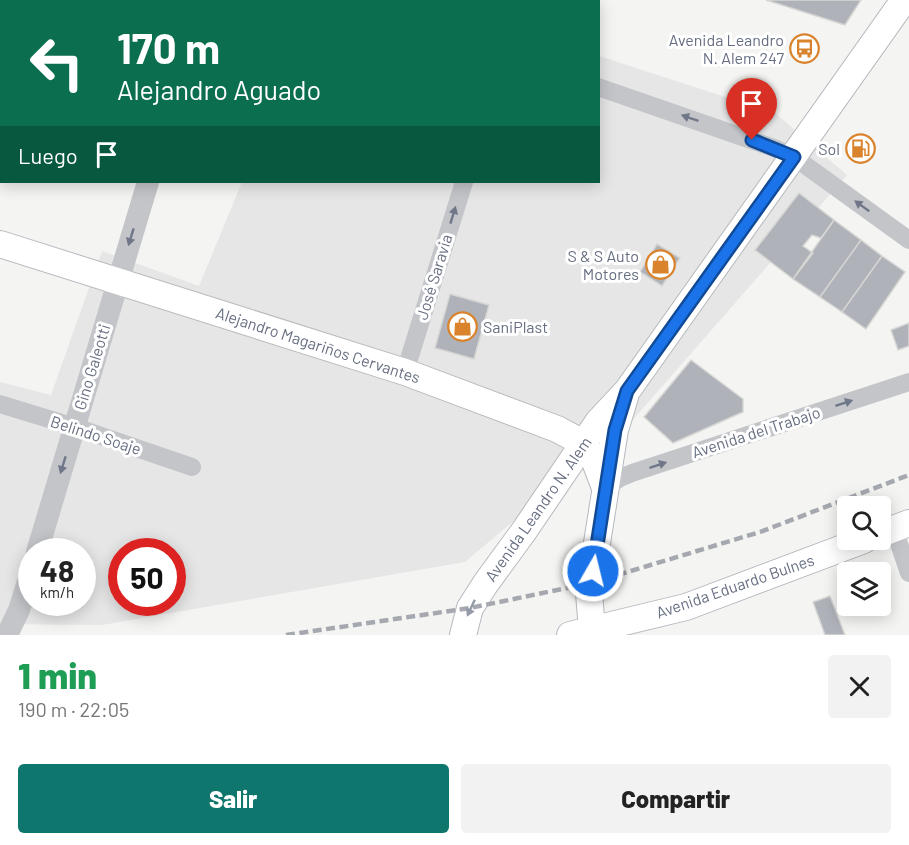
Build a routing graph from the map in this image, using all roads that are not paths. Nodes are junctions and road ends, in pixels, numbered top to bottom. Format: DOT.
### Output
graph roads {
  1 [pos="904,0"];
  2 [pos="600,88"];
  3 [pos="794,157"];
  4 [pos="148,183"];
  5 [pos="464,183"];
  6 [pos="909,240"];
  7 [pos="0,244"];
  8 [pos="118,281"];
  9 [pos="405,372"];
  10 [pos="909,381"];
  11 [pos="627,391"];
  12 [pos="0,404"];
  13 [pos="75,427"];
  14 [pos="584,443"];
  15 [pos="192,467"];
  16 [pos="605,488"];
  17 [pos="894,528"];
  18 [pos="41,538"];
  19 [pos="837,550"];
  20 [pos="909,573"];
  21 [pos="18,612"];
  22 [pos="585,633"];
  23 [pos="7,635"];
  24 [pos="463,635"];
  1 -- 3 [label="main road, Avenida Leandro N. Alem"];
  3 -- 2 [label="street, one-way"];
  6 -- 3 [label="street, one-way"];
  3 -- 11 [label="main road, Avenida Leandro N. Alem"];
  4 -- 8 [label="street, Gino Galeotti, one-way"];
  9 -- 5 [label="street, José Saravia, one-way"];
  7 -- 8 [label="main road, Alejandro Magariños Cervantes"];
  8 -- 9 [label="main road, Alejandro Magariños Cervantes"];
  8 -- 13 [label="street, Gino Galeotti"];
  9 -- 14 [label="main road, Alejandro Magariños Cervantes"];
  16 -- 10 [label="street, Avenida del Trabajo, one-way"];
  11 -- 14 [label="main road, Avenida Leandro N. Alem"];
  11 -- 16 [label="main road, Avenida Leandro N. Alem"];
  12 -- 13 [label="street, Belindo Soaje"];
  13 -- 15 [label="street, Belindo Soaje"];
  13 -- 18 [label="street, Gino Galeotti, one-way"];
  14 -- 16 [label="main road"];
  14 -- 24 [label="main road, Avenida Leandro N. Alem, one-way"];
  16 -- 22 [label="main road, Avenida Leandro N. Alem"];
  17 -- 20 [label="street"];
  19 -- 22 [label="main road, Avenida Eduardo Bulnes"];
  21 -- 23 [label="street"];
}
